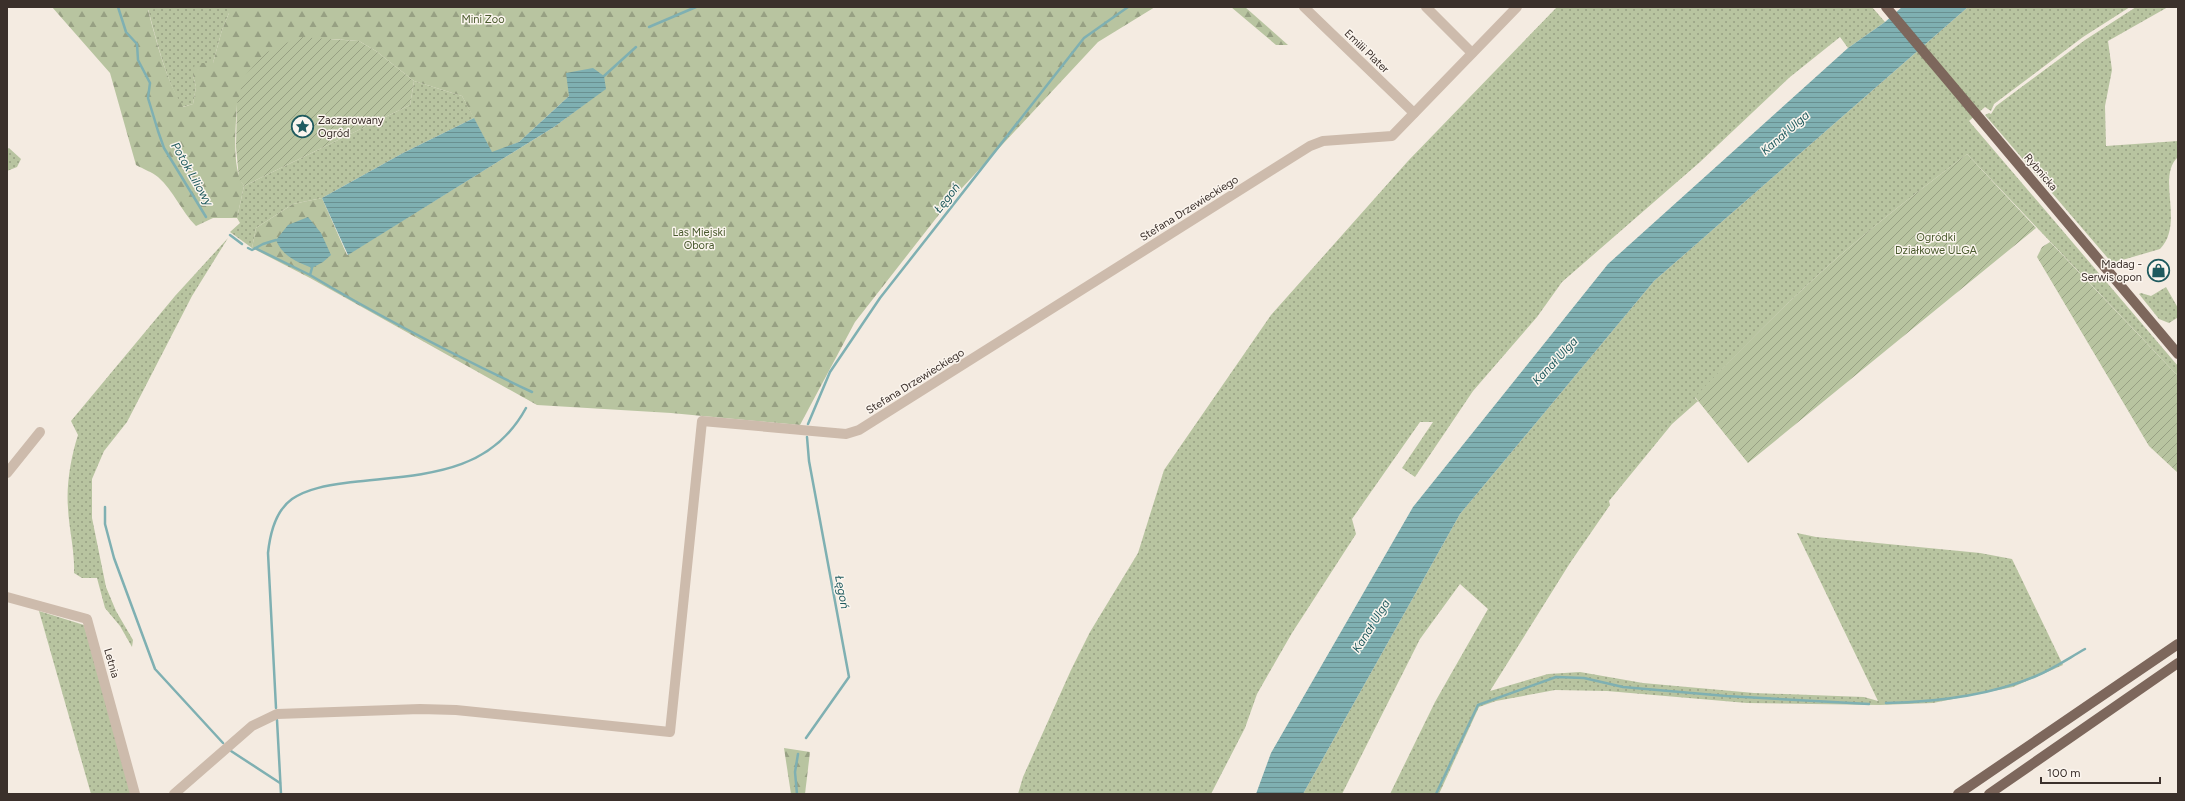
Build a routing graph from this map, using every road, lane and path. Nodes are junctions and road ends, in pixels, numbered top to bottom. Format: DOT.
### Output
graph roads {
  1 [pos="1304,7"];
  2 [pos="1426,7"];
  3 [pos="1517,7"];
  4 [pos="1886,7"];
  5 [pos="1472,53"];
  6 [pos="1414,113"];
  7 [pos="2178,354"];
  8 [pos="40,432"];
  9 [pos="7,473"];
  10 [pos="7,597"];
  11 [pos="2178,644"];
  12 [pos="2178,663"];
  13 [pos="135,794"];
  14 [pos="174,794"];
  15 [pos="1958,794"];
  16 [pos="1989,794"];
  1 -- 6 [label="street, Emilii Plater"];
  2 -- 5 [label="street"];
  3 -- 5 [label="street, Stefana Drzewieckiego"];
  4 -- 7 [label="main road, Rybnicka"];
  5 -- 6 [label="street, Stefana Drzewieckiego"];
  6 -- 14 [label="street, Stefana Drzewieckiego"];
  8 -- 9 [label="street"];
  10 -- 13 [label="street, Letnia"];
  11 -- 15 [label="main road"];
  12 -- 16 [label="main road"];
}
